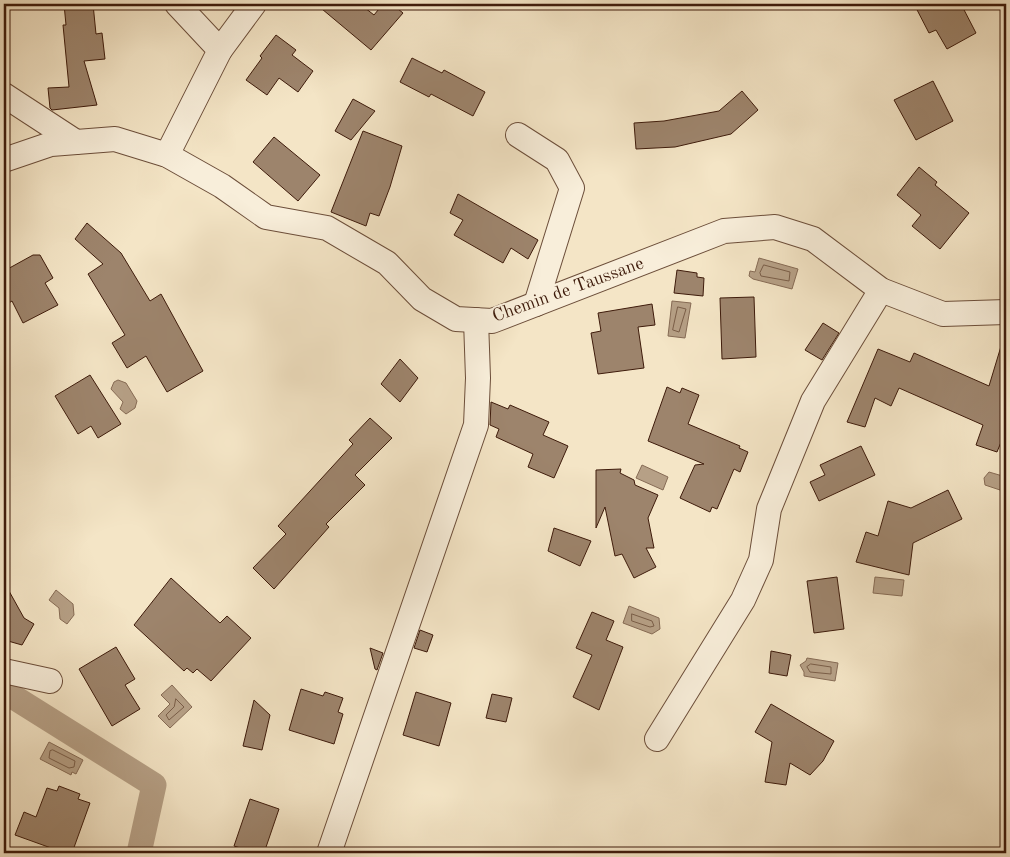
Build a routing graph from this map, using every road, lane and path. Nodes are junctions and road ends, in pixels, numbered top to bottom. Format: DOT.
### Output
graph roads {
  1 [pos="177,4"];
  2 [pos="254,4"];
  3 [pos="220,50"];
  4 [pos="4,95"];
  5 [pos="518,135"];
  6 [pos="76,142"];
  7 [pos="167,155"];
  8 [pos="4,160"];
  9 [pos="881,290"];
  10 [pos="536,304"];
  11 [pos="1006,312"];
  12 [pos="476,320"];
  13 [pos="4,671"];
  14 [pos="50,681"];
  15 [pos="658,739"];
  16 [pos="329,853"];
  1 -- 3 [label="street"];
  2 -- 3 [label="street"];
  3 -- 7 [label="street"];
  4 -- 6 [label="street"];
  5 -- 10 [label="street"];
  6 -- 7 [label="street, Chemin de Taussane"];
  6 -- 8 [label="street, Chemin de Taussane"];
  7 -- 12 [label="street, Chemin de Taussane"];
  9 -- 10 [label="street, Chemin de Taussane"];
  9 -- 11 [label="street, Chemin de Taussane"];
  9 -- 15 [label="street"];
  10 -- 12 [label="street, Chemin de Taussane"];
  12 -- 16 [label="street"];
  13 -- 14 [label="street"];
}
